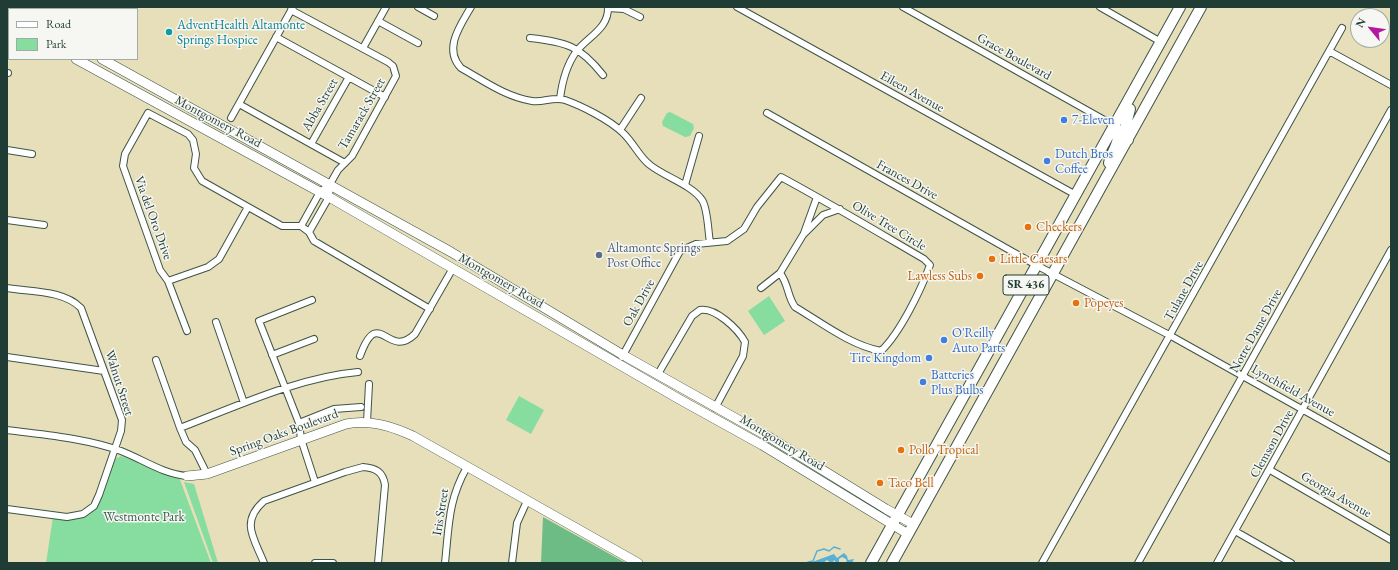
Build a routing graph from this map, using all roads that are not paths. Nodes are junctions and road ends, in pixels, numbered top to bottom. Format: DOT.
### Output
graph roads {
  1 [pos="386,7"];
  2 [pos="418,7"];
  3 [pos="471,7"];
  4 [pos="738,7"];
  5 [pos="903,7"];
  6 [pos="1100,7"];
  7 [pos="1180,7"];
  8 [pos="1201,7"];
  9 [pos="292,8"];
  10 [pos="608,8"];
  11 [pos="434,16"];
  12 [pos="640,17"];
  13 [pos="378,21"];
  14 [pos="1342,28"];
  15 [pos="276,37"];
  16 [pos="530,38"];
  17 [pos="1162,42"];
  18 [pos="418,43"];
  19 [pos="363,48"];
  20 [pos="579,50"];
  21 [pos="1329,51"];
  22 [pos="78,60"];
  23 [pos="104,60"];
  24 [pos="1145,72"];
  25 [pos="603,75"];
  26 [pos="349,78"];
  27 [pos="1391,85"];
  28 [pos="385,97"];
  29 [pos="641,98"];
  30 [pos="560,99"];
  31 [pos="239,104"];
  32 [pos="1391,110"];
  33 [pos="767,113"];
  34 [pos="231,118"];
  35 [pos="1115,126"];
  36 [pos="620,130"];
  37 [pos="698,136"];
  38 [pos="1128,140"];
  39 [pos="311,144"];
  40 [pos="7,150"];
  41 [pos="32,154"];
  42 [pos="345,163"];
  43 [pos="1111,171"];
  44 [pos="330,184"];
  45 [pos="685,185"];
  46 [pos="324,194"];
  47 [pos="1076,195"];
  48 [pos="817,197"];
  49 [pos="248,207"];
  50 [pos="840,209"];
  51 [pos="7,220"];
  52 [pos="44,225"];
  53 [pos="301,226"];
  54 [pos="405,226"];
  55 [pos="309,232"];
  56 [pos="803,235"];
  57 [pos="399,237"];
  58 [pos="710,242"];
  59 [pos="1391,250"];
  60 [pos="1036,265"];
  61 [pos="453,268"];
  62 [pos="780,273"];
  63 [pos="1054,273"];
  64 [pos="168,281"];
  65 [pos="7,288"];
  66 [pos="761,288"];
  67 [pos="312,300"];
  68 [pos="533,301"];
  69 [pos="521,307"];
  70 [pos="430,309"];
  71 [pos="216,322"];
  72 [pos="188,331"];
  73 [pos="1171,336"];
  74 [pos="314,339"];
  75 [pos="272,355"];
  76 [pos="623,355"];
  77 [pos="360,356"];
  78 [pos="7,357"];
  79 [pos="156,360"];
  80 [pos="617,363"];
  81 [pos="104,371"];
  82 [pos="358,372"];
  83 [pos="658,374"];
  84 [pos="1243,376"];
  85 [pos="368,384"];
  86 [pos="285,389"];
  87 [pos="679,399"];
  88 [pos="244,403"];
  89 [pos="364,407"];
  90 [pos="715,408"];
  91 [pos="1303,409"];
  92 [pos="367,422"];
  93 [pos="299,423"];
  94 [pos="180,428"];
  95 [pos="7,430"];
  96 [pos="301,439"];
  97 [pos="115,450"];
  98 [pos="1391,459"];
  99 [pos="467,466"];
  100 [pos="1270,470"];
  101 [pos="207,474"];
  102 [pos="187,476"];
  103 [pos="315,482"];
  104 [pos="527,501"];
  105 [pos="7,509"];
  106 [pos="895,520"];
  107 [pos="913,524"];
  108 [pos="1235,531"];
  109 [pos="908,534"];
  110 [pos="1391,540"];
  111 [pos="264,563"];
  112 [pos="315,563"];
  113 [pos="333,563"];
  114 [pos="378,563"];
  115 [pos="445,563"];
  116 [pos="512,563"];
  117 [pos="638,563"];
  118 [pos="871,563"];
  119 [pos="892,563"];
  120 [pos="1042,563"];
  121 [pos="1138,563"];
  122 [pos="1217,563"];
  123 [pos="1291,563"];
  1 -- 13 [label="street"];
  2 -- 11 [label="street"];
  3 -- 30 [label="street"];
  4 -- 47 [label="street, Eileen Avenue"];
  5 -- 35 [label="street, Grace Boulevard"];
  6 -- 17 [label="street"];
  7 -- 17 [label="main road, SR 436"];
  8 -- 38 [label="main road, SR 436"];
  9 -- 15 [label="street"];
  9 -- 19 [label="street"];
  10 -- 12 [label="street"];
  10 -- 20 [label="street"];
  13 -- 18 [label="street"];
  13 -- 19 [label="street"];
  14 -- 21 [label="street, Tulane Drive"];
  15 -- 26 [label="street"];
  15 -- 31 [label="street"];
  16 -- 20 [label="street"];
  17 -- 24 [label="main road, SR 436"];
  19 -- 28 [label="street, Tamarack Street"];
  20 -- 25 [label="street"];
  20 -- 30 [label="street"];
  21 -- 27 [label="street"];
  21 -- 73 [label="street, Tulane Drive"];
  22 -- 46 [label="main road, Montgomery Road"];
  23 -- 44 [label="main road, Montgomery Road"];
  24 -- 35 [label="main road, SR 436"];
  24 -- 38 [label="main road"];
  26 -- 28 [label="street"];
  26 -- 39 [label="street, Abba Street"];
  28 -- 42 [label="street, Tamarack Street"];
  29 -- 36 [label="street"];
  30 -- 36 [label="street"];
  31 -- 34 [label="street"];
  31 -- 39 [label="street"];
  32 -- 84 [label="street, Notre Dame Drive"];
  33 -- 60 [label="street, Frances Drive"];
  35 -- 43 [label="main road"];
  35 -- 47 [label="main road, SR 436"];
  36 -- 45 [label="street"];
  37 -- 45 [label="street"];
  38 -- 43 [label="main road, SR 436"];
  39 -- 42 [label="street"];
  40 -- 41 [label="street"];
  42 -- 44 [label="street, Tamarack Street"];
  43 -- 63 [label="main road, SR 436"];
  44 -- 46 [label="street, Tamarack Street"];
  44 -- 54 [label="main road, Montgomery Road"];
  45 -- 58 [label="street"];
  46 -- 53 [label="street, Tamarack Street"];
  46 -- 55 [label="street, Tamarack Street"];
  46 -- 57 [label="main road, Montgomery Road"];
  47 -- 60 [label="main road, SR 436"];
  48 -- 50 [label="street, Olive Tree Circle"];
  48 -- 56 [label="street"];
  48 -- 58 [label="street, Oak Drive"];
  49 -- 53 [label="street"];
  49 -- 64 [label="street"];
  49 -- 64 [label="street, Via del Oro Drive"];
  50 -- 56 [label="street, Olive Tree Circle"];
  50 -- 62 [label="street, Olive Tree Circle"];
  51 -- 52 [label="street"];
  53 -- 55 [label="street"];
  54 -- 57 [label="main road"];
  54 -- 68 [label="main road, Montgomery Road"];
  55 -- 70 [label="street"];
  56 -- 62 [label="street, Olive Tree Circle"];
  57 -- 61 [label="main road, Montgomery Road"];
  58 -- 76 [label="street, Oak Drive"];
  59 -- 91 [label="street, Clemson Drive"];
  60 -- 63 [label="street, Lynchfield Avenue"];
  60 -- 106 [label="main road, SR 436"];
  61 -- 69 [label="main road, Montgomery Road"];
  61 -- 70 [label="street"];
  62 -- 66 [label="street, Olive Tree Circle"];
  63 -- 73 [label="street, Lynchfield Avenue"];
  63 -- 107 [label="main road, SR 436"];
  64 -- 72 [label="street, Via del Oro Drive"];
  65 -- 81 [label="street, Walnut Street"];
  67 -- 75 [label="street"];
  68 -- 69 [label="main road"];
  68 -- 76 [label="main road, Montgomery Road"];
  69 -- 80 [label="main road, Montgomery Road"];
  70 -- 77 [label="street"];
  71 -- 88 [label="street"];
  73 -- 84 [label="street, Lynchfield Avenue"];
  73 -- 120 [label="street, Tulane Drive"];
  74 -- 75 [label="street"];
  75 -- 86 [label="street"];
  76 -- 80 [label="street, Oak Drive"];
  76 -- 83 [label="main road, Montgomery Road"];
  78 -- 81 [label="street"];
  79 -- 94 [label="street"];
  80 -- 87 [label="main road, Montgomery Road"];
  81 -- 97 [label="street, Walnut Street"];
  82 -- 86 [label="street"];
  83 -- 90 [label="main road, Montgomery Road"];
  83 -- 90 [label="street"];
  84 -- 91 [label="street, Lynchfield Avenue"];
  84 -- 121 [label="street, Notre Dame Drive"];
  85 -- 89 [label="street"];
  86 -- 88 [label="street"];
  86 -- 93 [label="street"];
  87 -- 90 [label="main road"];
  87 -- 106 [label="main road, Montgomery Road"];
  88 -- 94 [label="street"];
  89 -- 92 [label="street"];
  89 -- 93 [label="street"];
  90 -- 106 [label="main road, Montgomery Road"];
  91 -- 98 [label="street, Lynchfield Avenue"];
  91 -- 100 [label="street, Clemson Drive"];
  92 -- 96 [label="main road, Spring Oaks Boulevard"];
  92 -- 99 [label="main road, Spring Oaks Boulevard"];
  93 -- 96 [label="street"];
  94 -- 101 [label="street"];
  95 -- 97 [label="street, Spring Oaks Boulevard"];
  96 -- 101 [label="main road, Spring Oaks Boulevard"];
  96 -- 103 [label="street"];
  97 -- 102 [label="street, Spring Oaks Boulevard"];
  97 -- 105 [label="street, Walnut Street"];
  99 -- 104 [label="main road, Spring Oaks Boulevard"];
  99 -- 115 [label="street, Iris Street"];
  100 -- 108 [label="street, Clemson Drive"];
  100 -- 110 [label="street, Georgia Avenue"];
  101 -- 102 [label="main road, Spring Oaks Boulevard"];
  103 -- 111 [label="street"];
  103 -- 114 [label="street"];
  104 -- 116 [label="street"];
  104 -- 117 [label="main road, Spring Oaks Boulevard"];
  106 -- 107 [label="main road, Montgomery Road"];
  106 -- 109 [label="main road, Montgomery Road"];
  106 -- 118 [label="main road, SR 436"];
  107 -- 109 [label="main road, SR 436"];
  108 -- 122 [label="street, Clemson Drive"];
  108 -- 123 [label="street"];
  109 -- 119 [label="main road, SR 436"];
  112 -- 113 [label="street"];
}
